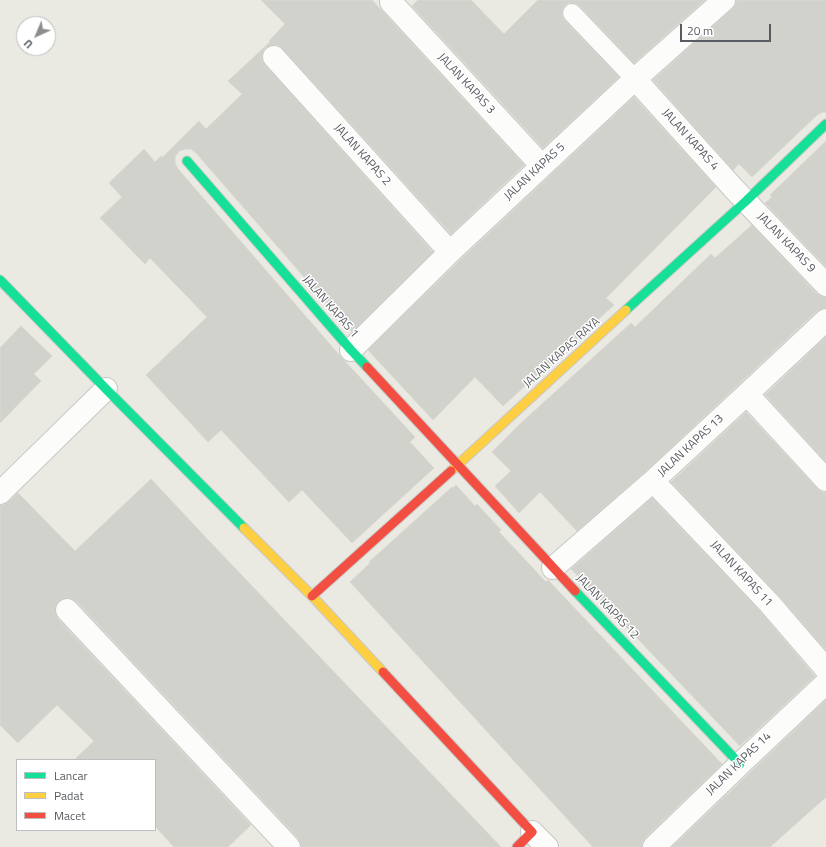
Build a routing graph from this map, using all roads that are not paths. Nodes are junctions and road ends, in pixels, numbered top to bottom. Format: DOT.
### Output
graph roads {
  1 [pos="724,0"];
  2 [pos="390,2"];
  3 [pos="572,13"];
  4 [pos="274,57"];
  5 [pos="635,79"];
  6 [pos="826,124"];
  7 [pos="187,161"];
  8 [pos="542,166"];
  9 [pos="746,201"];
  10 [pos="450,252"];
  11 [pos="0,280"];
  12 [pos="826,285"];
  13 [pos="826,320"];
  14 [pos="351,350"];
  15 [pos="106,389"];
  16 [pos="747,394"];
  17 [pos="457,465"];
  18 [pos="826,480"];
  19 [pos="653,481"];
  20 [pos="0,493"];
  21 [pos="553,568"];
  22 [pos="312,596"];
  23 [pos="67,610"];
  24 [pos="826,669"];
  25 [pos="826,683"];
  26 [pos="740,764"];
  27 [pos="540,839"];
  28 [pos="276,843"];
  29 [pos="517,847"];
  30 [pos="654,847"];
  1 -- 5 [label="street, JALAN KAPAS 5"];
  2 -- 8 [label="street, JALAN KAPAS 3"];
  3 -- 5 [label="lane"];
  4 -- 10 [label="street, JALAN KAPAS 2"];
  5 -- 8 [label="street, JALAN KAPAS 5"];
  5 -- 9 [label="street, JALAN KAPAS 4"];
  6 -- 9 [label="street, JALAN KAPAS RAYA"];
  7 -- 14 [label="street, JALAN KAPAS 1"];
  8 -- 10 [label="street, JALAN KAPAS 5"];
  9 -- 12 [label="street, JALAN KAPAS 9"];
  9 -- 17 [label="street, JALAN KAPAS RAYA"];
  10 -- 14 [label="street, JALAN KAPAS 5"];
  11 -- 15 [label="street"];
  13 -- 16 [label="street, JALAN KAPAS 13"];
  14 -- 17 [label="street, JALAN KAPAS 1"];
  15 -- 20 [label="street"];
  15 -- 22 [label="street"];
  16 -- 18 [label="street"];
  16 -- 19 [label="street, JALAN KAPAS 13"];
  17 -- 21 [label="street, JALAN KAPAS 12"];
  17 -- 22 [label="street, JALAN KAPAS RAYA"];
  19 -- 21 [label="street, JALAN KAPAS 13"];
  19 -- 24 [label="street, JALAN KAPAS 11"];
  21 -- 26 [label="street, JALAN KAPAS 12"];
  22 -- 27 [label="street"];
  23 -- 28 [label="street"];
  25 -- 26 [label="street, JALAN KAPAS 14"];
  26 -- 30 [label="street, JALAN KAPAS 14"];
  27 -- 29 [label="street"];
}
